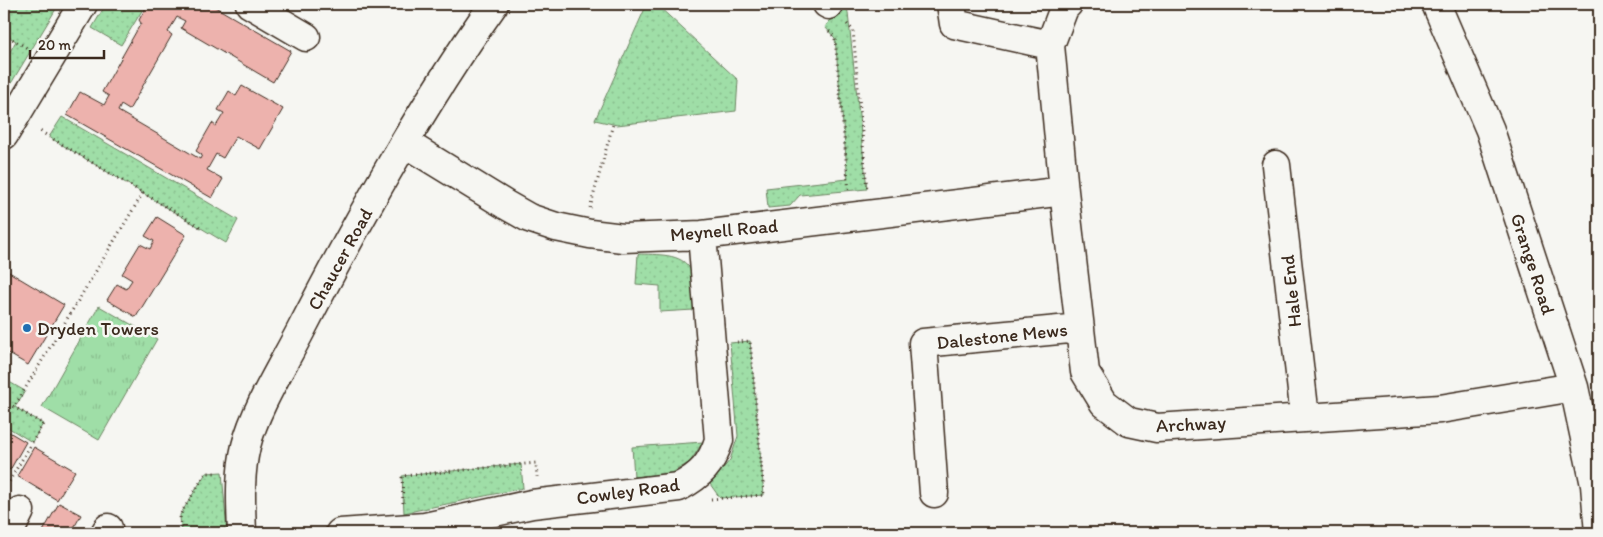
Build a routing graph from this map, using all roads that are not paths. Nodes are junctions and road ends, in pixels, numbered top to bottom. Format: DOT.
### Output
graph roads {
  1 [pos="83,4"];
  2 [pos="250,4"];
  3 [pos="494,4"];
  4 [pos="951,4"];
  5 [pos="1068,4"];
  6 [pos="1436,4"];
  7 [pos="306,37"];
  8 [pos="1050,45"];
  9 [pos="10,125"];
  10 [pos="405,143"];
  11 [pos="1276,165"];
  12 [pos="1064,191"];
  13 [pos="702,235"];
  14 [pos="1080,328"];
  15 [pos="1574,387"];
  16 [pos="1305,417"];
  17 [pos="934,493"];
  18 [pos="242,533"];
  19 [pos="340,533"];
  20 [pos="1599,533"];
  1 -- 9 [label="street"];
  2 -- 7 [label="street"];
  3 -- 10 [label="street, Chaucer Road"];
  4 -- 8 [label="street"];
  5 -- 8 [label="street, Archway"];
  6 -- 15 [label="street, Grange Road"];
  8 -- 12 [label="street, Archway"];
  10 -- 13 [label="street, Meynell Road"];
  10 -- 18 [label="street, Chaucer Road"];
  11 -- 16 [label="street, Hale End"];
  12 -- 13 [label="street, Meynell Road"];
  12 -- 14 [label="street, Archway"];
  13 -- 19 [label="street, Cowley Road"];
  14 -- 16 [label="street, Archway"];
  14 -- 17 [label="street, Dalestone Mews"];
  15 -- 16 [label="street, Archway"];
  15 -- 20 [label="street, Grange Road"];
}
